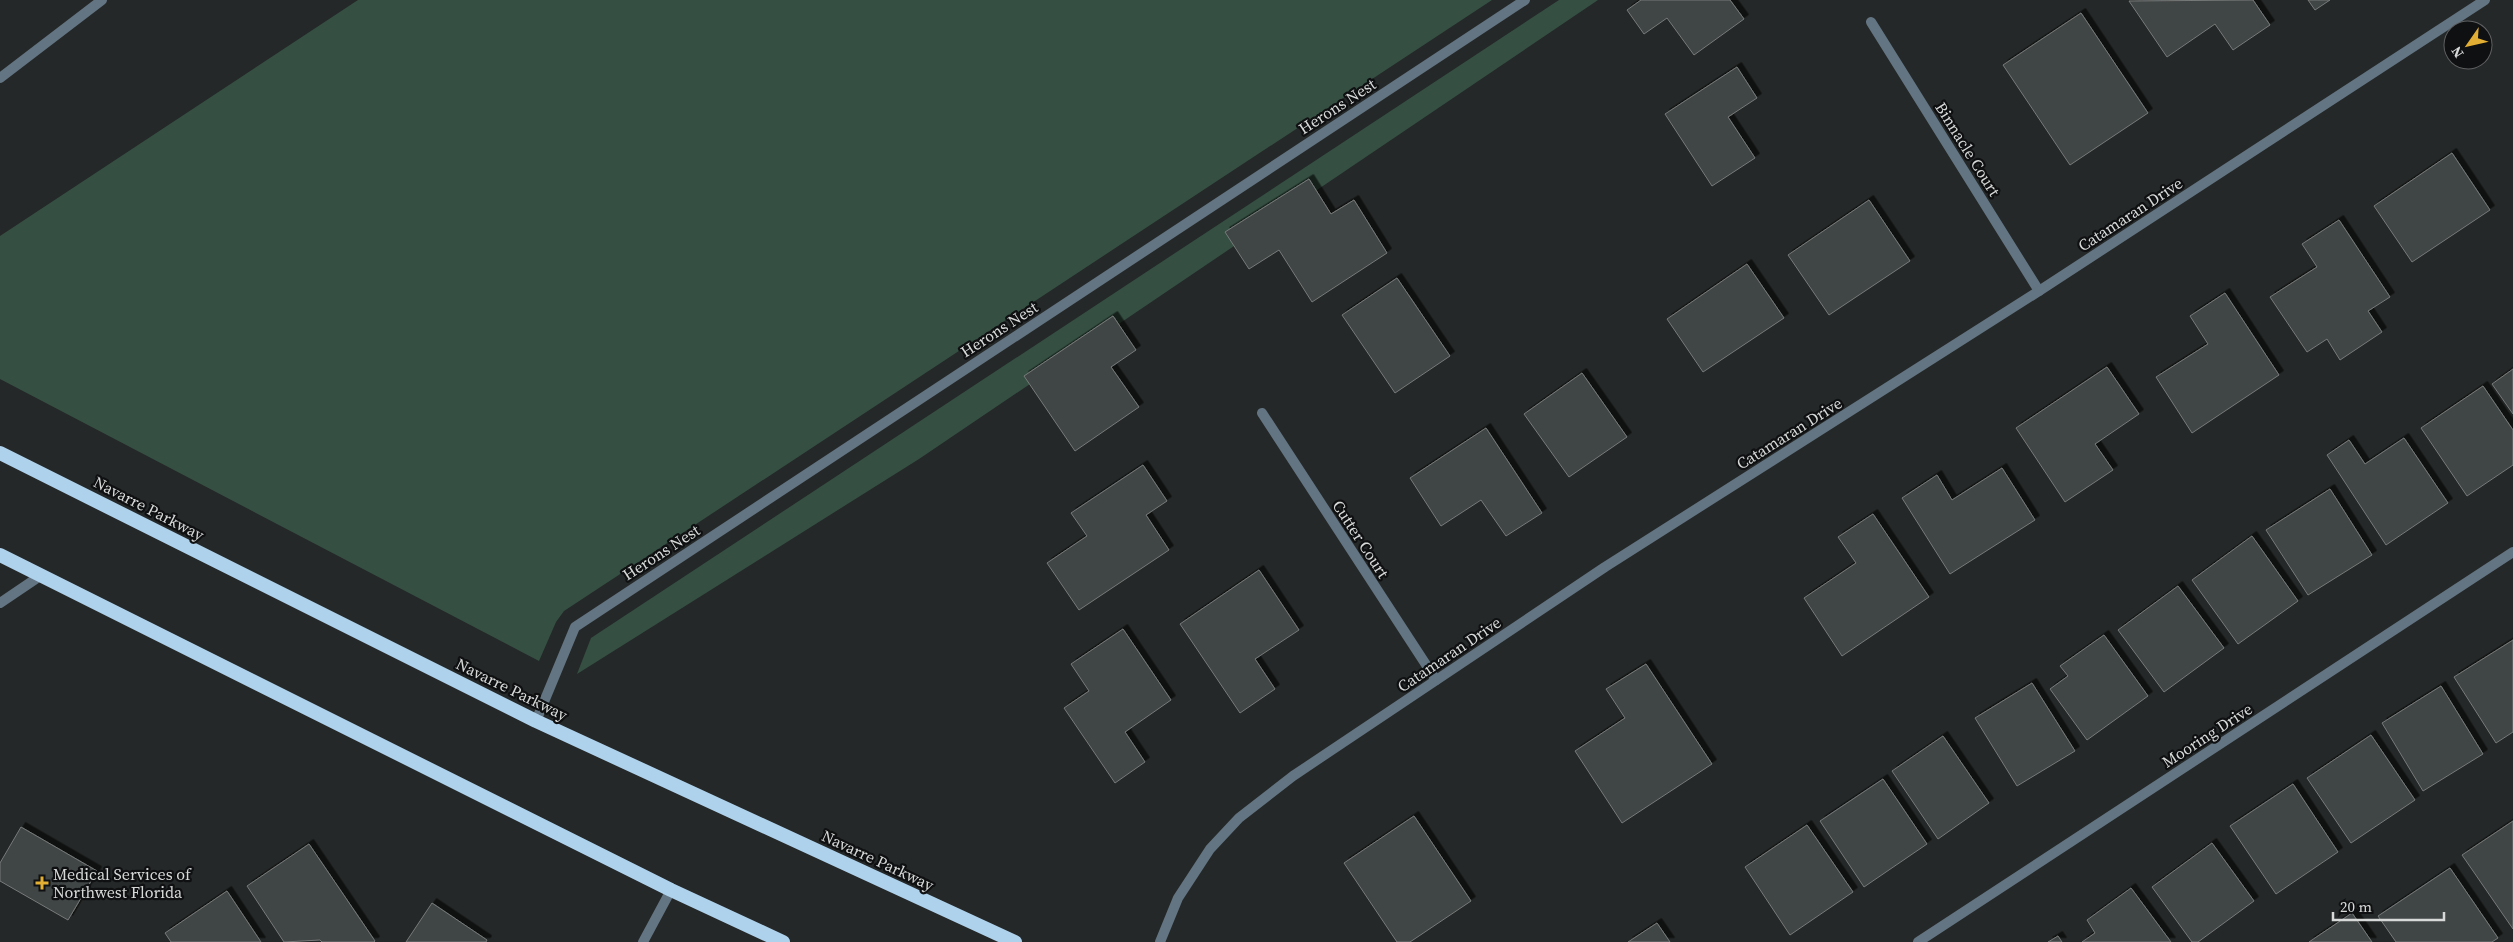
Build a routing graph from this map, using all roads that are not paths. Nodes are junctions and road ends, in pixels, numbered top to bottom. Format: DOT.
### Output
graph roads {
  1 [pos="102,0"];
  2 [pos="1525,0"];
  3 [pos="2485,0"];
  4 [pos="1871,22"];
  5 [pos="0,78"];
  6 [pos="2039,291"];
  7 [pos="1262,414"];
  8 [pos="0,453"];
  9 [pos="2513,552"];
  10 [pos="0,555"];
  11 [pos="40,576"];
  12 [pos="0,603"];
  13 [pos="1436,680"];
  14 [pos="536,721"];
  15 [pos="671,890"];
  16 [pos="643,942"];
  17 [pos="783,942"];
  18 [pos="1014,942"];
  19 [pos="1160,942"];
  20 [pos="1918,942"];
  1 -- 5 [label="street"];
  2 -- 14 [label="street, Herons Nest"];
  3 -- 6 [label="street, Catamaran Drive"];
  4 -- 6 [label="street, Binnacle Court"];
  6 -- 13 [label="street, Catamaran Drive"];
  7 -- 13 [label="street, Cutter Court"];
  8 -- 14 [label="highway, Navarre Parkway"];
  9 -- 20 [label="street, Mooring Drive"];
  10 -- 11 [label="highway"];
  11 -- 12 [label="street"];
  11 -- 15 [label="highway"];
  13 -- 19 [label="street, Catamaran Drive"];
  14 -- 18 [label="highway, Navarre Parkway"];
  15 -- 16 [label="street"];
  15 -- 17 [label="highway"];
}
